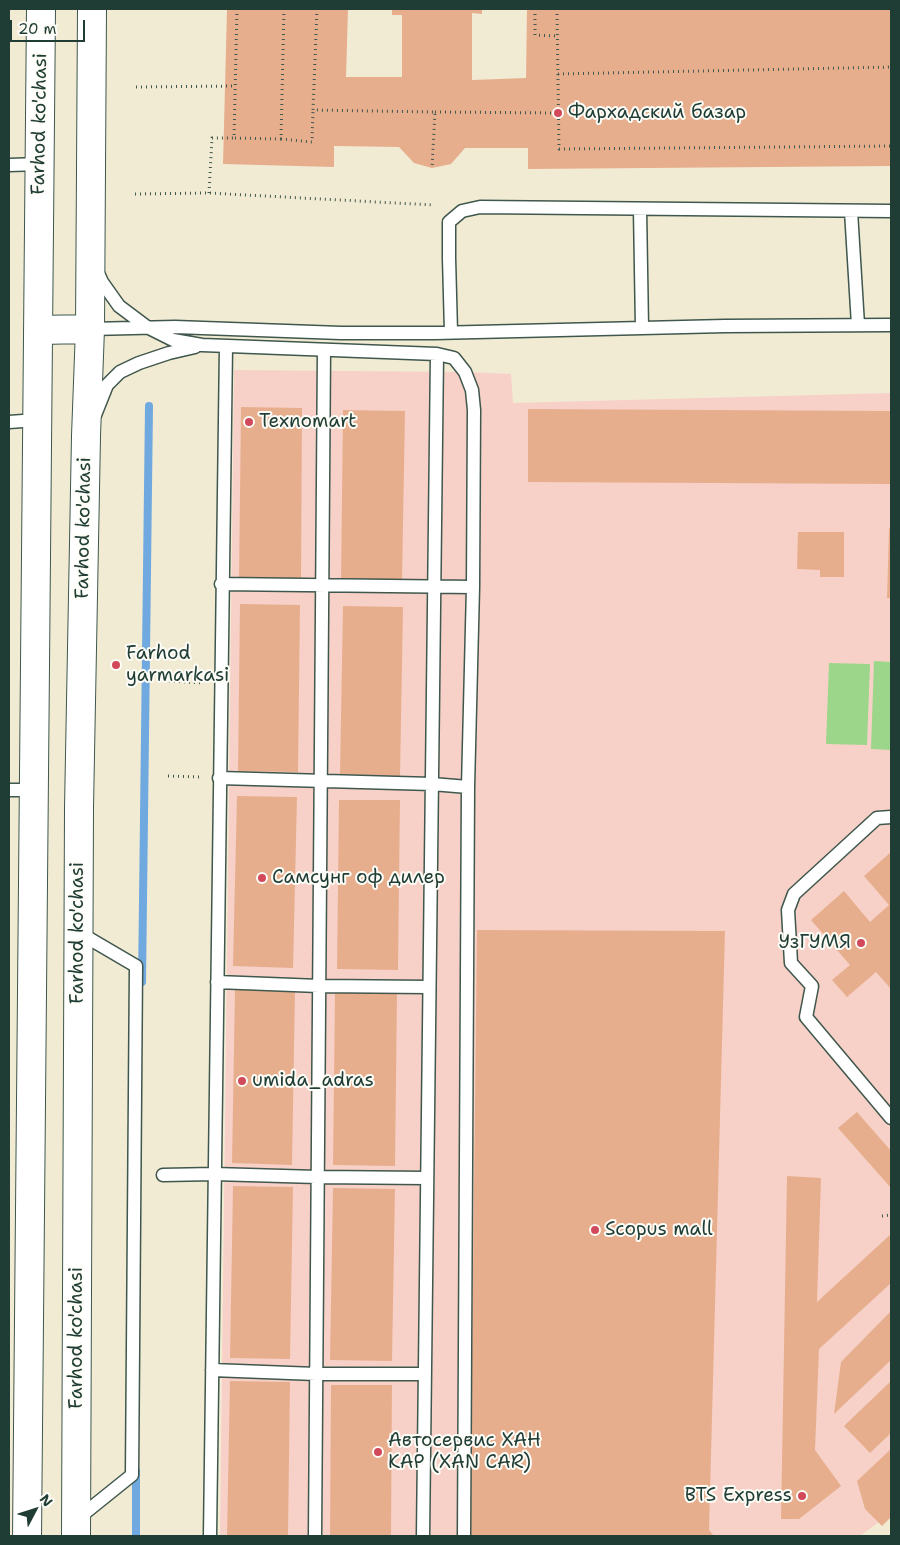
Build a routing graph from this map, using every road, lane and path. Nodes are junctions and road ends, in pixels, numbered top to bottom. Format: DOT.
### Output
graph roads {
  1 [pos="41,9"];
  2 [pos="92,9"];
  3 [pos="237,9"];
  4 [pos="284,9"];
  5 [pos="317,9"];
  6 [pos="535,9"];
  7 [pos="557,9"];
  8 [pos="557,36"];
  9 [pos="891,67"];
  10 [pos="558,74"];
  11 [pos="235,86"];
  12 [pos="136,87"];
  13 [pos="313,110"];
  14 [pos="435,112"];
  15 [pos="558,113"];
  16 [pos="234,138"];
  17 [pos="281,139"];
  18 [pos="891,146"];
  19 [pos="40,164"];
  20 [pos="9,165"];
  21 [pos="432,168"];
  22 [pos="209,193"];
  23 [pos="135,194"];
  24 [pos="433,205"];
  25 [pos="640,209"];
  26 [pos="851,211"];
  27 [pos="891,211"];
  28 [pos="91,254"];
  29 [pos="858,325"];
  30 [pos="891,325"];
  31 [pos="147,327"];
  32 [pos="642,328"];
  33 [pos="90,329"];
  34 [pos="38,330"];
  35 [pos="451,332"];
  36 [pos="202,346"];
  37 [pos="226,346"];
  38 [pos="324,350"];
  39 [pos="437,354"];
  40 [pos="38,420"];
  41 [pos="9,422"];
  42 [pos="86,436"];
  43 [pos="221,584"];
  44 [pos="322,585"];
  45 [pos="434,587"];
  46 [pos="473,588"];
  47 [pos="169,681"];
  48 [pos="220,684"];
  49 [pos="168,776"];
  50 [pos="219,778"];
  51 [pos="321,781"];
  52 [pos="432,784"];
  53 [pos="468,787"];
  54 [pos="21,790"];
  55 [pos="891,818"];
  56 [pos="78,931"];
  57 [pos="217,982"];
  58 [pos="319,986"];
  59 [pos="429,987"];
  60 [pos="891,1118"];
  61 [pos="214,1174"];
  62 [pos="163,1175"];
  63 [pos="317,1177"];
  64 [pos="427,1178"];
  65 [pos="891,1215"];
  66 [pos="882,1216"];
  67 [pos="212,1370"];
  68 [pos="316,1374"];
  69 [pos="425,1374"];
  70 [pos="76,1528"];
  71 [pos="27,1536"];
  72 [pos="210,1536"];
  73 [pos="314,1536"];
  74 [pos="423,1536"];
  75 [pos="464,1536"];
  1 -- 19 [label="main road, Farhod ko'chasi"];
  2 -- 28 [label="main road, Farhod ko'chasi"];
  3 -- 11 [label="path"];
  4 -- 17 [label="path"];
  5 -- 13 [label="path"];
  6 -- 8 [label="path"];
  7 -- 8 [label="path"];
  8 -- 10 [label="path"];
  9 -- 10 [label="path"];
  10 -- 15 [label="path"];
  11 -- 12 [label="path"];
  11 -- 16 [label="path"];
  13 -- 14 [label="path"];
  13 -- 17 [label="path"];
  14 -- 15 [label="path"];
  14 -- 21 [label="path"];
  15 -- 18 [label="path"];
  16 -- 17 [label="path"];
  16 -- 22 [label="path"];
  19 -- 20 [label="lane"];
  19 -- 34 [label="main road, Farhod ko'chasi"];
  22 -- 23 [label="path"];
  22 -- 24 [label="path"];
  25 -- 26 [label="lane"];
  25 -- 32 [label="lane"];
  25 -- 35 [label="lane"];
  26 -- 27 [label="lane"];
  26 -- 29 [label="lane"];
  28 -- 31 [label="lane"];
  28 -- 33 [label="main road, Farhod ko'chasi"];
  29 -- 30 [label="lane"];
  29 -- 32 [label="lane"];
  31 -- 33 [label="lane"];
  31 -- 35 [label="lane"];
  31 -- 36 [label="lane"];
  32 -- 35 [label="lane"];
  33 -- 34 [label="main road"];
  33 -- 42 [label="main road, Farhod ko'chasi"];
  34 -- 40 [label="main road, Farhod ko'chasi"];
  36 -- 37 [label="lane"];
  36 -- 42 [label="lane"];
  37 -- 38 [label="lane"];
  37 -- 43 [label="lane"];
  38 -- 39 [label="lane"];
  38 -- 44 [label="lane"];
  39 -- 45 [label="lane"];
  39 -- 46 [label="lane"];
  40 -- 41 [label="lane"];
  40 -- 54 [label="main road, Farhod ko'chasi"];
  42 -- 56 [label="main road, Farhod ko'chasi"];
  43 -- 44 [label="lane"];
  43 -- 48 [label="lane"];
  44 -- 45 [label="lane"];
  44 -- 51 [label="lane"];
  45 -- 46 [label="lane"];
  45 -- 52 [label="lane"];
  46 -- 53 [label="lane"];
  47 -- 48 [label="path"];
  48 -- 50 [label="lane"];
  49 -- 50 [label="path"];
  50 -- 51 [label="lane"];
  50 -- 57 [label="lane"];
  51 -- 52 [label="lane"];
  51 -- 58 [label="lane"];
  52 -- 53 [label="lane"];
  52 -- 59 [label="lane"];
  53 -- 75 [label="lane"];
  54 -- 71 [label="main road, Farhod ko'chasi"];
  55 -- 60 [label="lane"];
  56 -- 70 [label="main road, Farhod ko'chasi"];
  56 -- 70 [label="lane"];
  57 -- 58 [label="lane"];
  57 -- 61 [label="lane"];
  58 -- 59 [label="lane"];
  58 -- 63 [label="lane"];
  59 -- 64 [label="lane"];
  61 -- 62 [label="lane"];
  61 -- 63 [label="lane"];
  61 -- 67 [label="lane"];
  63 -- 64 [label="lane"];
  63 -- 68 [label="lane"];
  64 -- 69 [label="lane"];
  65 -- 66 [label="path"];
  67 -- 68 [label="lane"];
  67 -- 72 [label="lane"];
  68 -- 69 [label="lane"];
  68 -- 73 [label="lane"];
  69 -- 74 [label="lane"];
}
